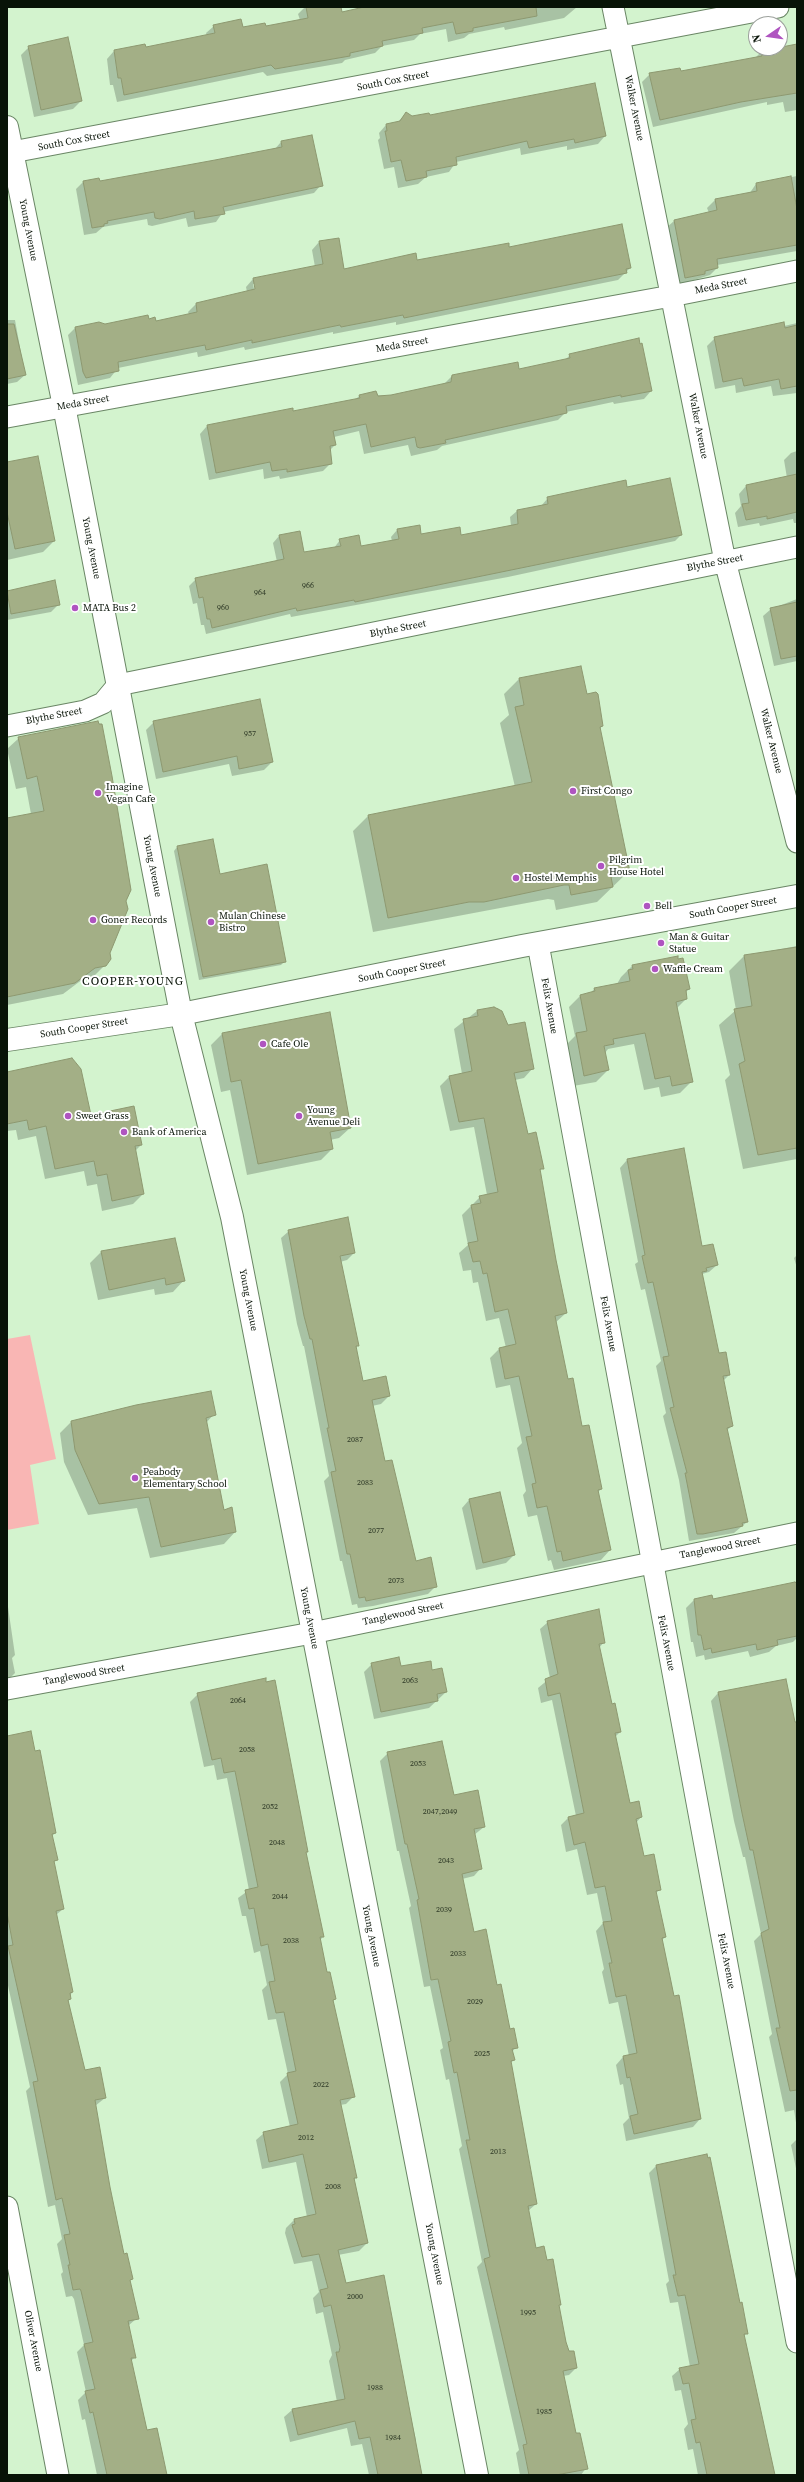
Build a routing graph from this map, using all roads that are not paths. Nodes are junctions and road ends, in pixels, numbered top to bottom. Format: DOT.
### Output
graph roads {
  1 [pos="613,7"];
  2 [pos="778,7"];
  3 [pos="619,38"];
  4 [pos="7,127"];
  5 [pos="10,153"];
  6 [pos="797,271"];
  7 [pos="672,296"];
  8 [pos="64,406"];
  9 [pos="7,416"];
  10 [pos="797,547"];
  11 [pos="725,561"];
  12 [pos="118,685"];
  13 [pos="7,726"];
  14 [pos="797,842"];
  15 [pos="797,896"];
  16 [pos="538,944"];
  17 [pos="181,1014"];
  18 [pos="7,1040"];
  19 [pos="797,1533"];
  20 [pos="651,1562"];
  21 [pos="312,1633"];
  22 [pos="7,1689"];
  23 [pos="7,2207"];
  24 [pos="797,2342"];
  25 [pos="58,2475"];
  26 [pos="477,2475"];
  1 -- 3 [label="street, Walker Avenue"];
  2 -- 3 [label="street, South Cox Street"];
  3 -- 5 [label="street, South Cox Street"];
  3 -- 7 [label="street, Walker Avenue"];
  4 -- 5 [label="street, Young Avenue"];
  5 -- 8 [label="street, Young Avenue"];
  6 -- 7 [label="street, Meda Street"];
  7 -- 8 [label="street, Meda Street"];
  7 -- 11 [label="street, Walker Avenue"];
  8 -- 9 [label="street, Meda Street"];
  8 -- 12 [label="street, Young Avenue"];
  10 -- 11 [label="street, Blythe Street"];
  11 -- 12 [label="street, Blythe Street"];
  11 -- 14 [label="street, Walker Avenue"];
  12 -- 13 [label="street, Blythe Street"];
  12 -- 17 [label="street, Young Avenue"];
  15 -- 16 [label="street, South Cooper Street"];
  16 -- 17 [label="street, South Cooper Street"];
  16 -- 20 [label="street, Felix Avenue"];
  17 -- 18 [label="street, South Cooper Street"];
  17 -- 21 [label="street, Young Avenue"];
  19 -- 20 [label="street, Tanglewood Street"];
  20 -- 21 [label="street, Tanglewood Street"];
  20 -- 24 [label="street, Felix Avenue"];
  21 -- 22 [label="street, Tanglewood Street"];
  21 -- 26 [label="street, Young Avenue"];
  23 -- 25 [label="street, Oliver Avenue"];
}
